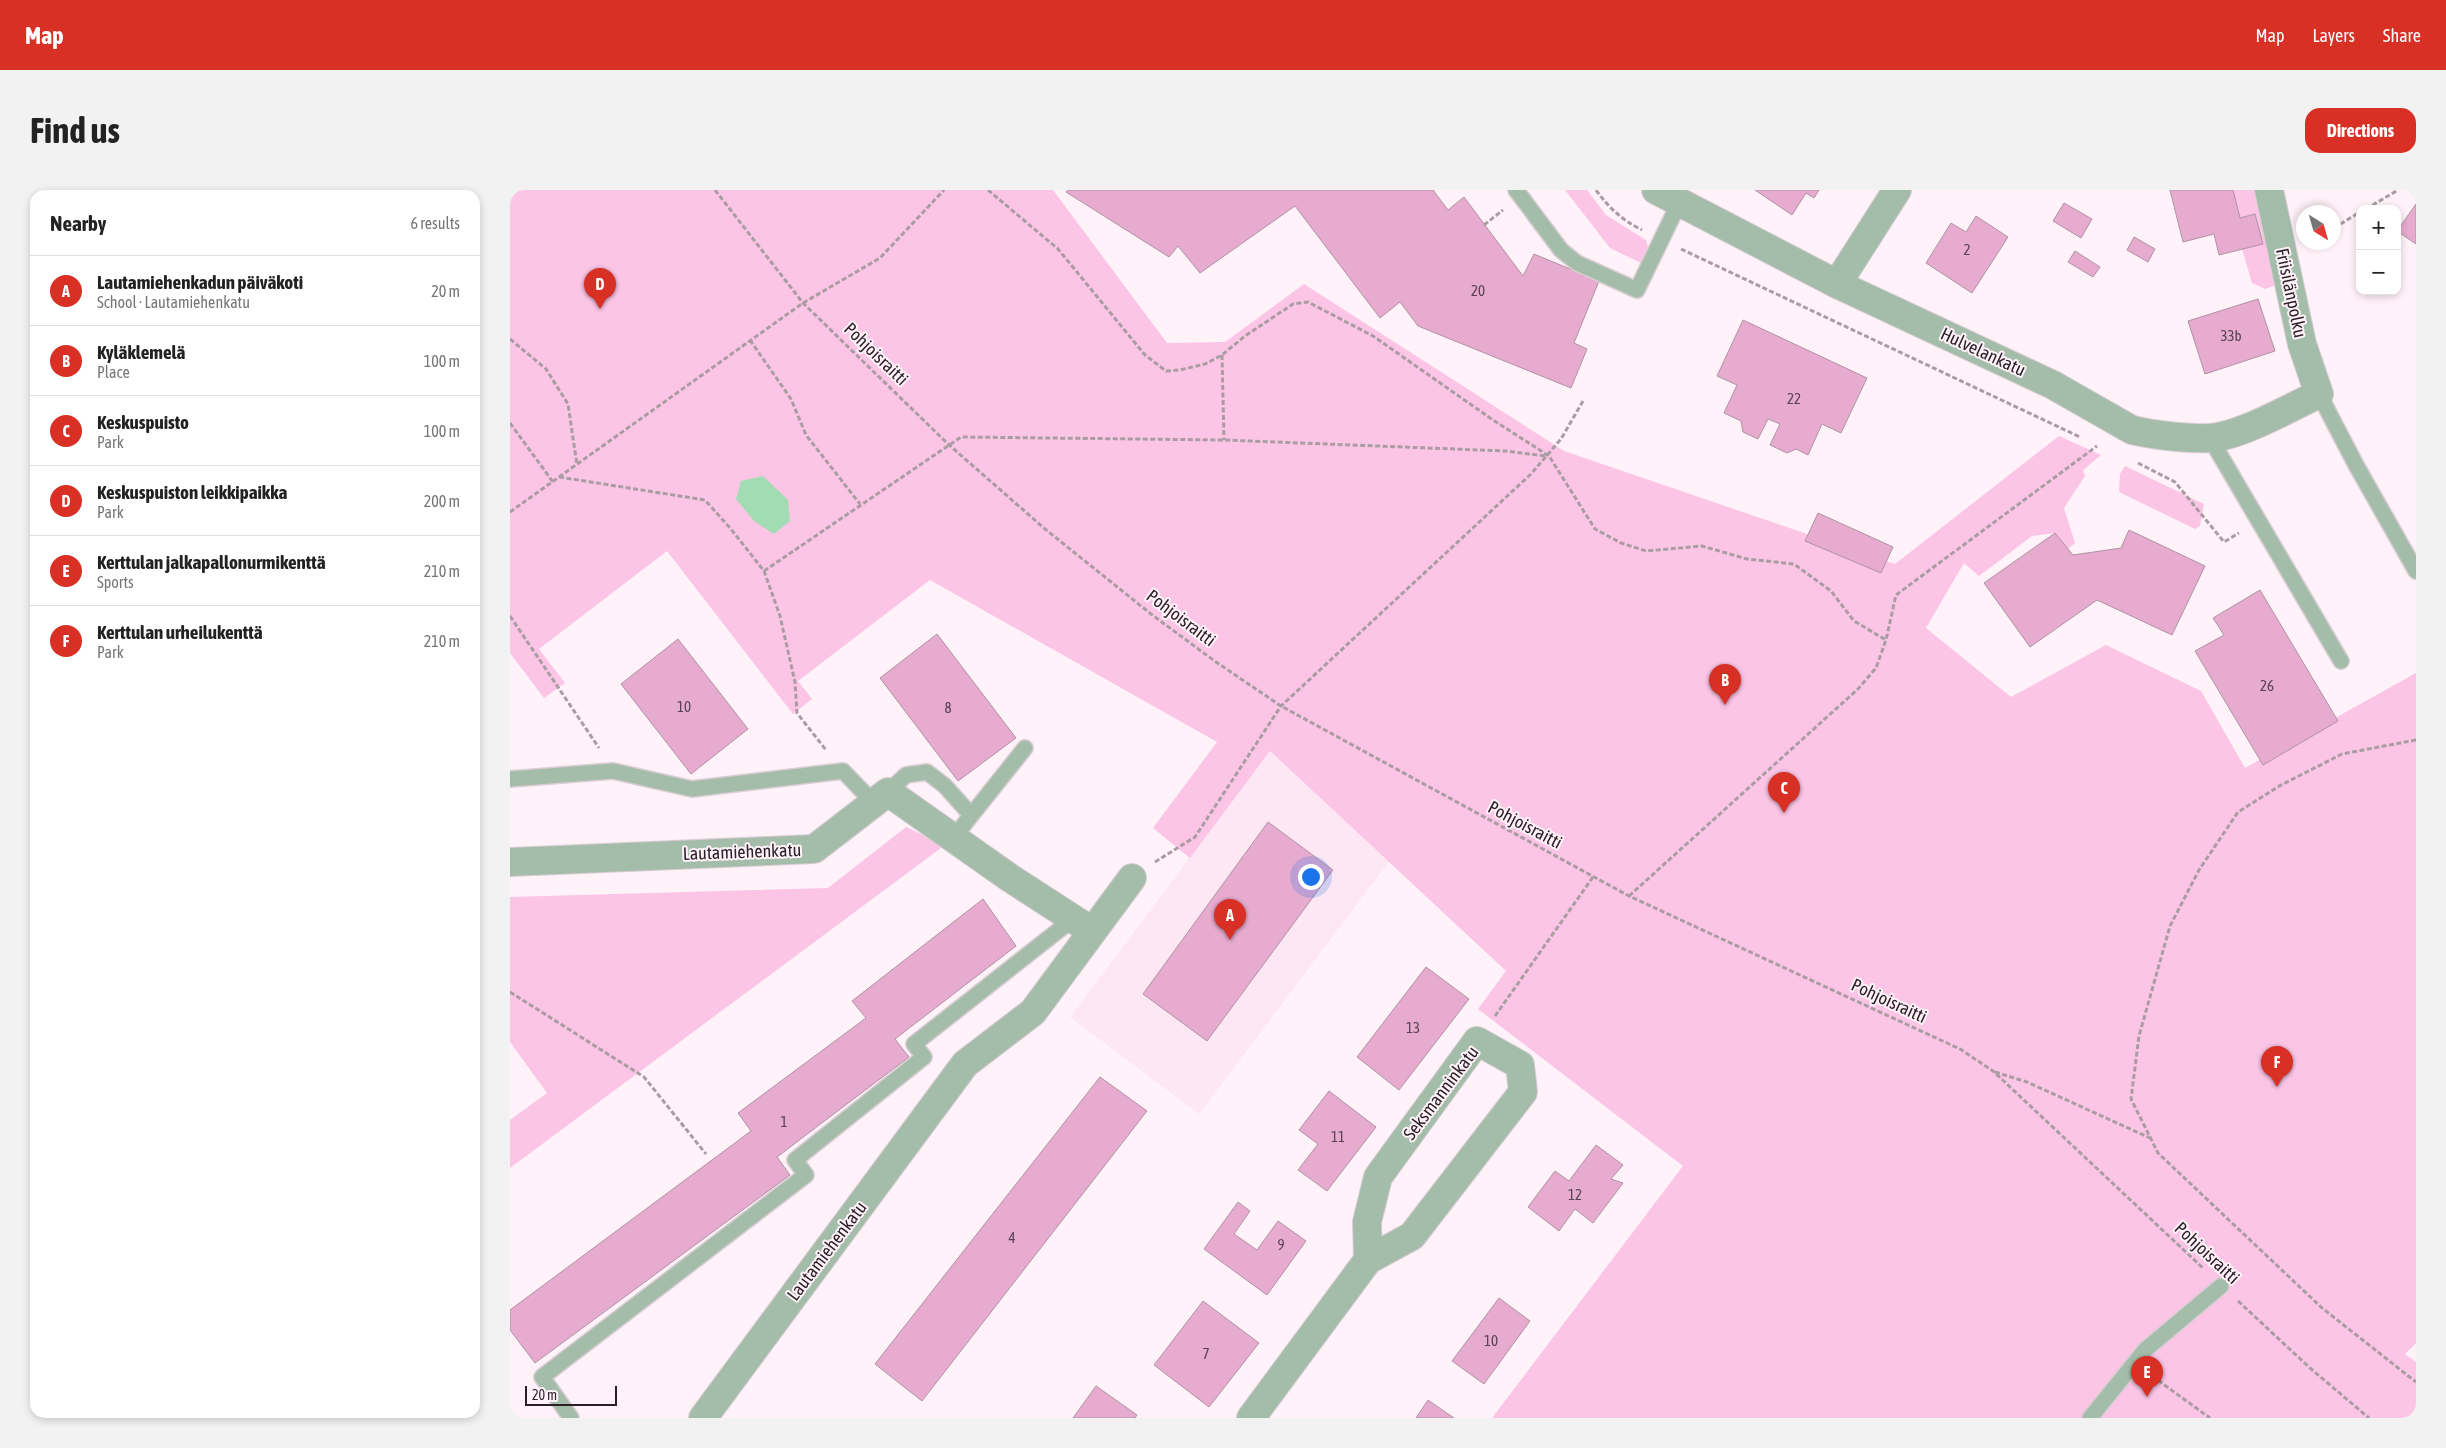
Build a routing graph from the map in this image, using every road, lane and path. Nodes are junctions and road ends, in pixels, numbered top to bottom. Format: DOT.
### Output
graph roads {
  1 [pos="716,190"];
  2 [pos="944,190"];
  3 [pos="988,190"];
  4 [pos="1516,190"];
  5 [pos="1596,190"];
  6 [pos="1656,190"];
  7 [pos="1897,190"];
  8 [pos="2269,190"];
  9 [pos="2398,190"];
  10 [pos="1679,203"];
  11 [pos="2373,205"];
  12 [pos="2356,214"];
  13 [pos="2341,224"];
  14 [pos="1661,240"];
  15 [pos="1836,284"];
  16 [pos="803,303"];
  17 [pos="510,339"];
  18 [pos="750,340"];
  19 [pos="1222,355"];
  20 [pos="2319,394"];
  21 [pos="1583,401"];
  22 [pos="510,423"];
  23 [pos="2210,438"];
  24 [pos="1224,440"];
  25 [pos="948,444"];
  26 [pos="2097,446"];
  27 [pos="2104,448"];
  28 [pos="1549,456"];
  29 [pos="2135,462"];
  30 [pos="577,465"];
  31 [pos="559,477"];
  32 [pos="553,482"];
  33 [pos="860,504"];
  34 [pos="510,512"];
  35 [pos="2259,522"];
  36 [pos="764,571"];
  37 [pos="2416,571"];
  38 [pos="510,616"];
  39 [pos="1886,640"];
  40 [pos="2341,661"];
  41 [pos="1280,706"];
  42 [pos="2416,740"];
  43 [pos="1025,748"];
  44 [pos="613,771"];
  45 [pos="843,771"];
  46 [pos="510,779"];
  47 [pos="881,797"];
  48 [pos="971,815"];
  49 [pos="954,837"];
  50 [pos="510,862"];
  51 [pos="1593,877"];
  52 [pos="1132,878"];
  53 [pos="1629,896"];
  54 [pos="1083,925"];
  55 [pos="510,992"];
  56 [pos="1477,1041"];
  57 [pos="1993,1071"];
  58 [pos="2151,1138"];
  59 [pos="706,1154"];
  60 [pos="1368,1260"];
  61 [pos="2222,1286"];
  62 [pos="2134,1364"];
  63 [pos="2416,1382"];
  64 [pos="571,1418"];
  65 [pos="703,1418"];
  66 [pos="1251,1418"];
  67 [pos="2090,1418"];
  68 [pos="2210,1418"];
  69 [pos="2369,1418"];
  1 -- 16 [label="path, Pohjoisraitti"];
  2 -- 16 [label="path"];
  3 -- 19 [label="path"];
  4 -- 14 [label="lane"];
  5 -- 14 [label="path"];
  6 -- 10 [label="street, Hulvelankatu"];
  7 -- 15 [label="street"];
  8 -- 20 [label="street, Friisilänpolku"];
  9 -- 11 [label="path"];
  10 -- 14 [label="lane"];
  10 -- 15 [label="street, Hulvelankatu"];
  12 -- 13 [label="path"];
  14 -- 26 [label="path"];
  15 -- 23 [label="street, Hulvelankatu"];
  16 -- 18 [label="path"];
  16 -- 25 [label="path, Pohjoisraitti"];
  17 -- 30 [label="path"];
  18 -- 30 [label="path"];
  18 -- 33 [label="path"];
  19 -- 24 [label="path"];
  19 -- 28 [label="path"];
  20 -- 23 [label="street, Hulvelankatu"];
  20 -- 37 [label="lane"];
  21 -- 28 [label="path"];
  22 -- 32 [label="path"];
  23 -- 35 [label="lane"];
  24 -- 25 [label="path"];
  24 -- 28 [label="path"];
  25 -- 33 [label="path"];
  25 -- 41 [label="path, Pohjoisraitti"];
  26 -- 27 [label="path"];
  26 -- 39 [label="path"];
  28 -- 39 [label="path"];
  28 -- 41 [label="path"];
  29 -- 35 [label="path"];
  30 -- 31 [label="path"];
  31 -- 32 [label="path"];
  31 -- 36 [label="path"];
  32 -- 34 [label="path"];
  33 -- 36 [label="path"];
  35 -- 40 [label="lane"];
  36 -- 45 [label="path"];
  38 -- 44 [label="path"];
  39 -- 53 [label="path"];
  41 -- 51 [label="path, Pohjoisraitti"];
  41 -- 52 [label="path"];
  42 -- 58 [label="path"];
  43 -- 48 [label="lane"];
  44 -- 45 [label="lane"];
  44 -- 46 [label="lane"];
  45 -- 47 [label="lane"];
  47 -- 48 [label="lane"];
  47 -- 49 [label="street"];
  47 -- 50 [label="street, Lautamiehenkatu"];
  48 -- 49 [label="lane"];
  49 -- 54 [label="street"];
  51 -- 53 [label="path, Pohjoisraitti"];
  51 -- 56 [label="path"];
  52 -- 54 [label="street, Lautamiehenkatu"];
  53 -- 57 [label="path, Pohjoisraitti"];
  54 -- 64 [label="lane"];
  54 -- 65 [label="street, Lautamiehenkatu"];
  55 -- 59 [label="path"];
  56 -- 60 [label="street, Seksmanninkatu"];
  56 -- 60 [label="street, Seksmanninkatu"];
  57 -- 58 [label="path"];
  57 -- 61 [label="path, Pohjoisraitti"];
  58 -- 63 [label="path"];
  60 -- 66 [label="street, Seksmanninkatu"];
  61 -- 62 [label="lane"];
  61 -- 69 [label="path, Pohjoisraitti"];
  62 -- 67 [label="lane"];
  62 -- 68 [label="path"];
}
